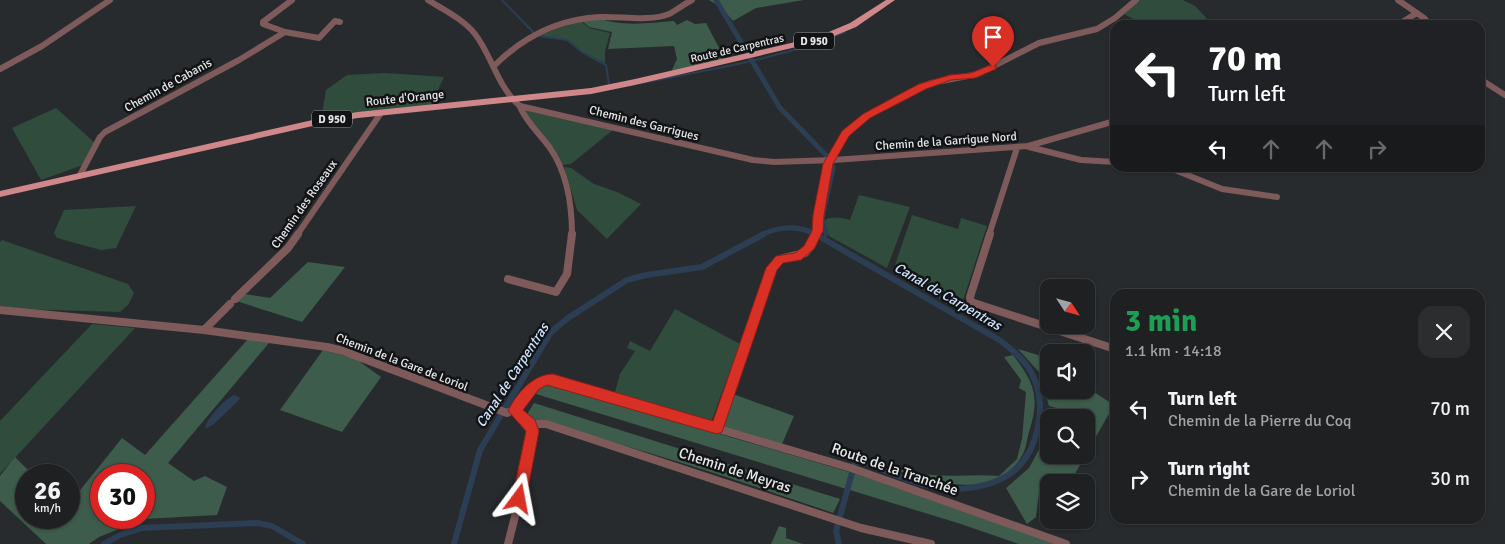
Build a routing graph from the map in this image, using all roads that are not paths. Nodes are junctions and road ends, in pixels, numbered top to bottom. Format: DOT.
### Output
graph roads {
  1 [pos="110,0"];
  2 [pos="292,0"];
  3 [pos="428,0"];
  4 [pos="692,0"];
  5 [pos="891,0"];
  6 [pos="1136,0"];
  7 [pos="1398,0"];
  8 [pos="1417,13"];
  9 [pos="1111,20"];
  10 [pos="1405,20"];
  11 [pos="1425,20"];
  12 [pos="1110,21"];
  13 [pos="340,22"];
  14 [pos="285,32"];
  15 [pos="494,66"];
  16 [pos="0,69"];
  17 [pos="668,75"];
  18 [pos="1485,82"];
  19 [pos="1505,96"];
  20 [pos="512,99"];
  21 [pos="520,107"];
  22 [pos="381,113"];
  23 [pos="1110,122"];
  24 [pos="1028,146"];
  25 [pos="1017,148"];
  26 [pos="830,160"];
  27 [pos="774,162"];
  28 [pos="1110,162"];
  29 [pos="1180,172"];
  30 [pos="80,176"];
  31 [pos="0,194"];
  32 [pos="1277,197"];
  33 [pos="508,279"];
  34 [pos="0,310"];
  35 [pos="204,330"];
  36 [pos="1110,347"];
  37 [pos="515,411"];
  38 [pos="530,424"];
  39 [pos="716,428"];
  40 [pos="508,544"];
  41 [pos="931,544"];
  42 [pos="1066,544"];
  1 -- 16 [label="street"];
  2 -- 14 [label="street"];
  3 -- 15 [label="street"];
  4 -- 15 [label="street"];
  5 -- 17 [label="main road, Route de Carpentras / D 950"];
  6 -- 9 [label="street"];
  7 -- 8 [label="street"];
  8 -- 10 [label="street"];
  8 -- 11 [label="street"];
  12 -- 26 [label="street"];
  13 -- 14 [label="street"];
  14 -- 30 [label="street, Chemin de Cabanis"];
  15 -- 20 [label="street"];
  17 -- 20 [label="main road, Route d'Orange / D 950"];
  18 -- 19 [label="street"];
  20 -- 21 [label="street"];
  20 -- 22 [label="main road, Route d'Orange / D 950"];
  21 -- 27 [label="street, Chemin des Garrigues"];
  21 -- 33 [label="street"];
  22 -- 30 [label="main road, Route d'Orange / D 950"];
  22 -- 35 [label="street, Chemin des Roseaux"];
  23 -- 24 [label="street, Chemin de la Garrigue Nord"];
  24 -- 25 [label="street, Chemin de la Garrigue Nord"];
  24 -- 28 [label="street"];
  25 -- 26 [label="street, Chemin de la Garrigue Nord"];
  25 -- 36 [label="street"];
  26 -- 27 [label="street, Chemin de la Garrigue Nord"];
  26 -- 39 [label="street"];
  29 -- 32 [label="street"];
  30 -- 31 [label="main road, Route d'Orange / D 950"];
  34 -- 35 [label="street, Chemin de la Gare de Loriol"];
  35 -- 37 [label="street, Chemin de la Gare de Loriol"];
  37 -- 38 [label="street"];
  37 -- 39 [label="street"];
  38 -- 40 [label="street"];
  38 -- 41 [label="street, Chemin de Meyras"];
  39 -- 42 [label="street, Route de la Tranchée"];
}
